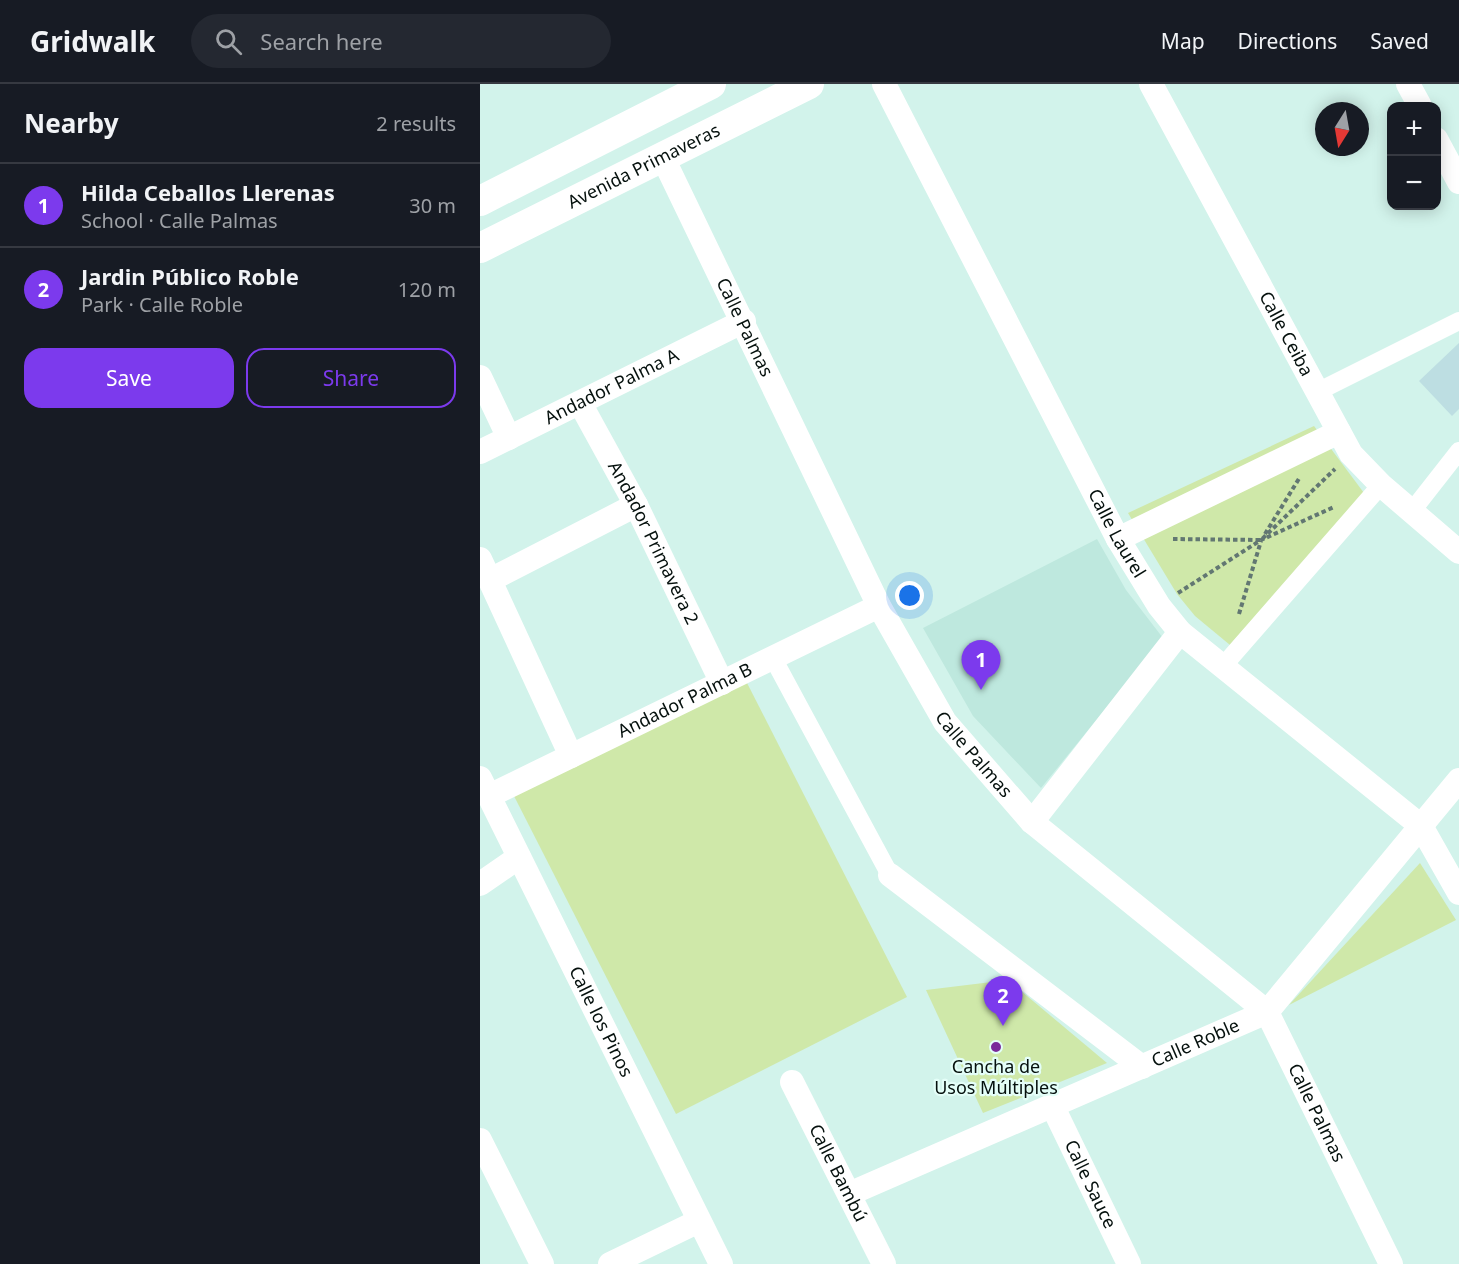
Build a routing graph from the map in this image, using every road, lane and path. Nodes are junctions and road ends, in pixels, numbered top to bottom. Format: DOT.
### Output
graph roads {
  1 [pos="711,84"];
  2 [pos="809,84"];
  3 [pos="885,84"];
  4 [pos="1151,84"];
  5 [pos="1408,84"];
  6 [pos="1418,102"];
  7 [pos="1441,147"];
  8 [pos="663,158"];
  9 [pos="1459,182"];
  10 [pos="480,201"];
  11 [pos="484,237"];
  12 [pos="744,321"];
  13 [pos="1459,321"];
  14 [pos="480,377"];
  15 [pos="1317,392"];
  16 [pos="580,403"];
  17 [pos="1331,436"];
  18 [pos="510,438"];
  19 [pos="1459,451"];
  20 [pos="480,452"];
  21 [pos="1351,454"];
  22 [pos="1381,485"];
  23 [pos="1343,502"];
  24 [pos="636,505"];
  25 [pos="1412,511"];
  26 [pos="1118,539"];
  27 [pos="1169,539"];
  28 [pos="1262,540"];
  29 [pos="1459,552"];
  30 [pos="485,569"];
  31 [pos="879,606"];
  32 [pos="1159,606"];
  33 [pos="1237,624"];
  34 [pos="1180,632"];
  35 [pos="773,658"];
  36 [pos="1224,665"];
  37 [pos="722,683"];
  38 [pos="572,756"];
  39 [pos="1459,780"];
  40 [pos="484,787"];
  41 [pos="1032,822"];
  42 [pos="1421,826"];
  43 [pos="519,857"];
  44 [pos="890,875"];
  45 [pos="480,884"];
  46 [pos="1459,893"];
  47 [pos="1267,1012"];
  48 [pos="1142,1066"];
  49 [pos="792,1082"];
  50 [pos="1052,1105"];
  51 [pos="480,1140"];
  52 [pos="849,1194"];
  53 [pos="699,1221"];
  54 [pos="542,1264"];
  55 [pos="610,1264"];
  56 [pos="721,1264"];
  57 [pos="884,1264"];
  58 [pos="1129,1264"];
  59 [pos="1391,1264"];
  1 -- 10 [label="street"];
  2 -- 8 [label="street, Avenida Primaveras"];
  3 -- 26 [label="street, Calle Laurel"];
  4 -- 15 [label="street, Calle Ceiba"];
  5 -- 6 [label="street"];
  7 -- 9 [label="street"];
  8 -- 11 [label="street, Avenida Primaveras"];
  8 -- 12 [label="street, Calle Palmas"];
  12 -- 16 [label="street, Andador Palma A"];
  12 -- 31 [label="street, Calle Palmas"];
  13 -- 15 [label="street"];
  14 -- 18 [label="street"];
  15 -- 17 [label="street, Calle Ceiba"];
  16 -- 18 [label="street, Andador Palma A"];
  16 -- 24 [label="street, Andador Primavera 2"];
  17 -- 21 [label="street, Calle Ceiba"];
  17 -- 26 [label="street"];
  17 -- 28 [label="path"];
  18 -- 20 [label="street, Andador Palma A"];
  19 -- 25 [label="street"];
  21 -- 22 [label="street, Calle Ceiba"];
  21 -- 28 [label="path"];
  22 -- 25 [label="street, Calle Ceiba"];
  22 -- 36 [label="street"];
  23 -- 28 [label="path"];
  24 -- 30 [label="street"];
  24 -- 37 [label="street, Andador Primavera 2"];
  25 -- 29 [label="street, Calle Ceiba"];
  26 -- 32 [label="street, Calle Laurel"];
  27 -- 28 [label="path"];
  28 -- 32 [label="path"];
  28 -- 33 [label="path"];
  30 -- 38 [label="street"];
  31 -- 35 [label="street, Andador Palma B"];
  31 -- 41 [label="street, Calle Palmas"];
  32 -- 34 [label="street, Calle Laurel"];
  34 -- 36 [label="street, Calle Laurel"];
  34 -- 41 [label="street"];
  35 -- 37 [label="street, Andador Palma B"];
  35 -- 44 [label="street"];
  36 -- 42 [label="street, Calle Laurel"];
  37 -- 38 [label="street, Andador Palma B"];
  38 -- 40 [label="street, Andador Palma B"];
  39 -- 42 [label="street, Calle Roble"];
  40 -- 43 [label="street, Calle los Pinos"];
  41 -- 47 [label="street, Calle Palmas"];
  42 -- 46 [label="street, Calle Laurel"];
  42 -- 47 [label="street, Calle Roble"];
  43 -- 45 [label="street"];
  43 -- 53 [label="street, Calle los Pinos"];
  44 -- 48 [label="street"];
  47 -- 48 [label="street, Calle Roble"];
  47 -- 59 [label="street, Calle Palmas"];
  48 -- 50 [label="street, Calle Roble"];
  49 -- 52 [label="street, Calle Bambú"];
  50 -- 52 [label="street, Calle Roble"];
  50 -- 58 [label="street, Calle Sauce"];
  51 -- 54 [label="street"];
  52 -- 57 [label="street, Calle Bambú"];
  53 -- 55 [label="street"];
  53 -- 56 [label="street, Calle los Pinos"];
}
